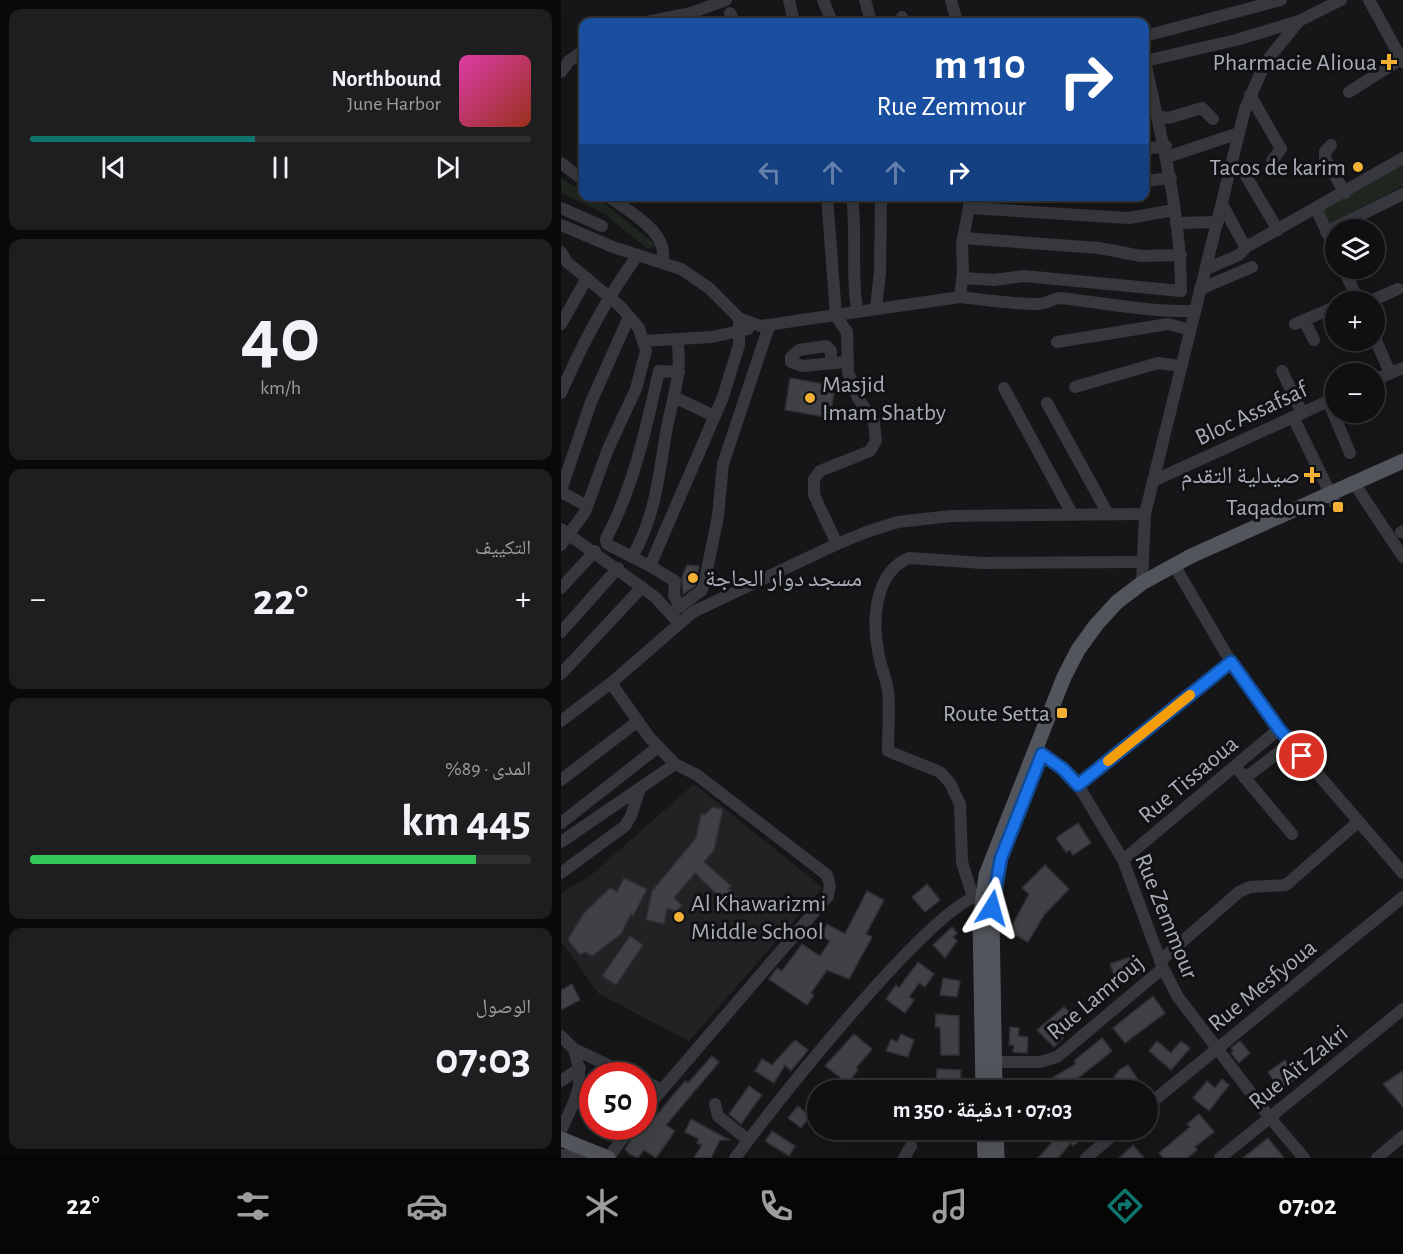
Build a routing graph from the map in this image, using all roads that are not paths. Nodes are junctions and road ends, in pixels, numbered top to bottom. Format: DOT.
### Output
graph roads {
  1 [pos="726,0"];
  2 [pos="789,0"];
  3 [pos="823,0"];
  4 [pos="865,0"];
  5 [pos="951,0"];
  6 [pos="1281,0"];
  7 [pos="1341,0"];
  8 [pos="1369,0"];
  9 [pos="665,18"];
  10 [pos="793,18"];
  11 [pos="830,18"];
  12 [pos="870,18"];
  13 [pos="956,18"];
  14 [pos="1299,21"];
  15 [pos="1149,35"];
  16 [pos="579,54"];
  17 [pos="1149,60"];
  18 [pos="1402,60"];
  19 [pos="561,72"];
  20 [pos="1349,92"];
  21 [pos="1250,95"];
  22 [pos="1149,98"];
  23 [pos="1159,116"];
  24 [pos="1213,119"];
  25 [pos="1239,133"];
  26 [pos="1331,145"];
  27 [pos="1149,150"];
  28 [pos="1166,152"];
  29 [pos="1403,158"];
  30 [pos="1272,161"];
  31 [pos="561,164"];
  32 [pos="1243,171"];
  33 [pos="579,177"];
  34 [pos="1171,178"];
  35 [pos="1149,181"];
  36 [pos="1345,193"];
  37 [pos="1403,194"];
  38 [pos="614,201"];
  39 [pos="827,201"];
  40 [pos="853,201"];
  41 [pos="881,201"];
  42 [pos="970,202"];
  43 [pos="1223,204"];
  44 [pos="561,208"];
  45 [pos="1315,208"];
  46 [pos="1175,217"];
  47 [pos="1352,219"];
  48 [pos="1218,222"];
  49 [pos="561,225"];
  50 [pos="602,226"];
  51 [pos="1278,230"];
  52 [pos="1325,230"];
  53 [pos="963,238"];
  54 [pos="1248,245"];
  55 [pos="637,255"];
  56 [pos="1181,255"];
  57 [pos="563,259"];
  58 [pos="662,262"];
  59 [pos="1252,267"];
  60 [pos="1206,269"];
  61 [pos="587,278"];
  62 [pos="962,278"];
  63 [pos="1200,289"];
  64 [pos="1398,289"];
  65 [pos="1385,292"];
  66 [pos="610,295"];
  67 [pos="960,297"];
  68 [pos="876,308"];
  69 [pos="857,310"];
  70 [pos="1194,311"];
  71 [pos="1325,311"];
  72 [pos="836,316"];
  73 [pos="629,317"];
  74 [pos="739,318"];
  75 [pos="561,324"];
  76 [pos="765,326"];
  77 [pos="1190,330"];
  78 [pos="740,331"];
  79 [pos="677,340"];
  80 [pos="1314,340"];
  81 [pos="644,341"];
  82 [pos="1057,342"];
  83 [pos="1380,351"];
  84 [pos="846,362"];
  85 [pos="831,363"];
  86 [pos="1181,366"];
  87 [pos="1403,368"];
  88 [pos="1282,371"];
  89 [pos="679,372"];
  90 [pos="1390,373"];
  91 [pos="1385,375"];
  92 [pos="1075,387"];
  93 [pos="1004,388"];
  94 [pos="561,393"];
  95 [pos="674,397"];
  96 [pos="1325,402"];
  97 [pos="1047,403"];
  98 [pos="1298,415"];
  99 [pos="714,416"];
  100 [pos="1339,423"];
  101 [pos="1350,453"];
  102 [pos="1403,461"];
  103 [pos="1403,472"];
  104 [pos="1153,481"];
  105 [pos="1357,487"];
  106 [pos="561,491"];
  107 [pos="1333,498"];
  108 [pos="587,506"];
  109 [pos="1072,514"];
  110 [pos="1108,514"];
  111 [pos="1145,514"];
  112 [pos="566,531"];
  113 [pos="837,544"];
  114 [pos="561,545"];
  115 [pos="595,551"];
  116 [pos="632,557"];
  117 [pos="1403,557"];
  118 [pos="1141,562"];
  119 [pos="650,566"];
  120 [pos="618,568"];
  121 [pos="1176,569"];
  122 [pos="1142,583"];
  123 [pos="642,587"];
  124 [pos="561,588"];
  125 [pos="1129,598"];
  126 [pos="677,614"];
  127 [pos="561,632"];
  128 [pos="1231,662"];
  129 [pos="561,674"];
  130 [pos="611,683"];
  131 [pos="561,721"];
  132 [pos="637,721"];
  133 [pos="1279,729"];
  134 [pos="1291,743"];
  135 [pos="658,747"];
  136 [pos="1038,752"];
  137 [pos="675,764"];
  138 [pos="1235,766"];
  139 [pos="1245,778"];
  140 [pos="561,780"];
  141 [pos="1078,785"];
  142 [pos="639,791"];
  143 [pos="1358,822"];
  144 [pos="561,823"];
  145 [pos="1292,834"];
  146 [pos="561,842"];
  147 [pos="1123,860"];
  148 [pos="561,873"];
  149 [pos="1403,873"];
  150 [pos="983,896"];
  151 [pos="1403,897"];
  152 [pos="1162,965"];
  153 [pos="1403,1009"];
  154 [pos="561,1036"];
  155 [pos="1217,1048"];
  156 [pos="574,1049"];
  157 [pos="601,1062"];
  158 [pos="989,1062"];
  159 [pos="579,1065"];
  160 [pos="579,1069"];
  161 [pos="985,1080"];
  162 [pos="993,1080"];
  163 [pos="561,1081"];
  164 [pos="657,1087"];
  165 [pos="579,1088"];
  166 [pos="661,1089"];
  167 [pos="657,1094"];
  168 [pos="1158,1097"];
  169 [pos="715,1104"];
  170 [pos="1270,1118"];
  171 [pos="561,1131"];
  172 [pos="1403,1136"];
  173 [pos="561,1139"];
  174 [pos="622,1140"];
  175 [pos="748,1140"];
  176 [pos="984,1140"];
  177 [pos="996,1140"];
  178 [pos="1107,1140"];
  179 [pos="911,1146"];
  180 [pos="590,1150"];
  181 [pos="561,1155"];
  182 [pos="608,1158"];
  183 [pos="735,1158"];
  184 [pos="904,1158"];
  185 [pos="985,1158"];
  186 [pos="997,1158"];
  187 [pos="1086,1158"];
  188 [pos="1219,1158"];
  189 [pos="1304,1158"];
  190 [pos="1377,1158"];
  1 -- 9 [label="street"];
  2 -- 10 [label="street"];
  3 -- 11 [label="street"];
  4 -- 12 [label="street"];
  5 -- 13 [label="street"];
  6 -- 15 [label="street"];
  7 -- 14 [label="street"];
  8 -- 18 [label="street"];
  14 -- 17 [label="street"];
  14 -- 21 [label="street"];
  16 -- 19 [label="street"];
  18 -- 20 [label="street"];
  21 -- 25 [label="street"];
  21 -- 30 [label="street"];
  22 -- 23 [label="street"];
  23 -- 24 [label="street"];
  23 -- 28 [label="street"];
  25 -- 28 [label="street"];
  25 -- 43 [label="street"];
  26 -- 36 [label="street"];
  27 -- 28 [label="street"];
  28 -- 34 [label="street"];
  29 -- 36 [label="street"];
  31 -- 33 [label="street"];
  32 -- 51 [label="street"];
  34 -- 35 [label="street"];
  34 -- 46 [label="street"];
  36 -- 45 [label="street"];
  37 -- 47 [label="street"];
  38 -- 58 [label="street"];
  39 -- 72 [label="street"];
  40 -- 69 [label="street"];
  41 -- 68 [label="street"];
  42 -- 46 [label="street"];
  42 -- 53 [label="street"];
  43 -- 48 [label="street"];
  43 -- 54 [label="street"];
  44 -- 50 [label="street"];
  45 -- 51 [label="street"];
  45 -- 52 [label="street"];
  46 -- 48 [label="street"];
  46 -- 56 [label="street"];
  48 -- 60 [label="street"];
  49 -- 55 [label="street"];
  51 -- 54 [label="street"];
  53 -- 56 [label="street"];
  53 -- 62 [label="street"];
  54 -- 60 [label="street"];
  55 -- 58 [label="street"];
  55 -- 66 [label="street"];
  56 -- 62 [label="street"];
  57 -- 61 [label="street"];
  58 -- 74 [label="street"];
  59 -- 63 [label="street"];
  60 -- 63 [label="street"];
  61 -- 66 [label="street"];
  61 -- 75 [label="street"];
  62 -- 67 [label="street"];
  63 -- 70 [label="street"];
  64 -- 65 [label="street"];
  66 -- 73 [label="street"];
  66 -- 94 [label="street"];
  67 -- 68 [label="street"];
  67 -- 70 [label="street"];
  68 -- 69 [label="street"];
  69 -- 72 [label="street"];
  70 -- 77 [label="street"];
  71 -- 80 [label="street"];
  72 -- 76 [label="street"];
  72 -- 84 [label="street"];
  73 -- 81 [label="street"];
  73 -- 106 [label="street"];
  74 -- 76 [label="street"];
  74 -- 78 [label="street"];
  76 -- 78 [label="street"];
  76 -- 126 [label="street"];
  77 -- 82 [label="street"];
  77 -- 86 [label="street"];
  78 -- 79 [label="street"];
  78 -- 99 [label="street"];
  79 -- 81 [label="street"];
  79 -- 89 [label="street"];
  81 -- 108 [label="street"];
  83 -- 90 [label="street"];
  84 -- 85 [label="street"];
  84 -- 113 [label="street"];
  86 -- 92 [label="street"];
  86 -- 104 [label="street"];
  87 -- 90 [label="street"];
  88 -- 98 [label="street"];
  89 -- 95 [label="street"];
  89 -- 116 [label="street"];
  90 -- 91 [label="street"];
  93 -- 109 [label="street"];
  95 -- 99 [label="street"];
  95 -- 116 [label="street"];
  96 -- 98 [label="street, Bloc Assafsaf"];
  97 -- 110 [label="street"];
  98 -- 104 [label="street, Bloc Assafsaf"];
  98 -- 107 [label="street"];
  99 -- 119 [label="street"];
  100 -- 101 [label="street"];
  102 -- 105 [label="main road"];
  103 -- 105 [label="main road"];
  104 -- 111 [label="street"];
  105 -- 107 [label="main road"];
  105 -- 117 [label="street"];
  106 -- 108 [label="street"];
  107 -- 121 [label="main road"];
  108 -- 112 [label="street"];
  109 -- 110 [label="street"];
  109 -- 113 [label="street"];
  110 -- 111 [label="street"];
  111 -- 118 [label="street"];
  112 -- 114 [label="street"];
  112 -- 115 [label="street"];
  113 -- 126 [label="street"];
  115 -- 120 [label="street"];
  115 -- 124 [label="street"];
  116 -- 119 [label="street"];
  118 -- 122 [label="street"];
  118 -- 150 [label="street"];
  119 -- 126 [label="street"];
  120 -- 123 [label="street"];
  120 -- 127 [label="street"];
  121 -- 122 [label="main road"];
  121 -- 125 [label="main road"];
  121 -- 128 [label="street"];
  122 -- 125 [label="main road"];
  123 -- 126 [label="street"];
  123 -- 129 [label="street"];
  125 -- 136 [label="main road"];
  126 -- 130 [label="street"];
  128 -- 133 [label="street"];
  128 -- 141 [label="street"];
  130 -- 131 [label="street"];
  130 -- 132 [label="street"];
  132 -- 135 [label="street"];
  132 -- 140 [label="street"];
  133 -- 134 [label="street"];
  133 -- 138 [label="street, Rue Tissaoua"];
  134 -- 139 [label="street"];
  134 -- 143 [label="street"];
  135 -- 137 [label="street"];
  135 -- 144 [label="street"];
  136 -- 141 [label="street, Rue Zemmour"];
  136 -- 150 [label="main road"];
  137 -- 142 [label="street"];
  137 -- 166 [label="street"];
  138 -- 139 [label="street"];
  138 -- 147 [label="street, Rue Tissaoua"];
  139 -- 145 [label="street"];
  141 -- 147 [label="street, Rue Zemmour"];
  142 -- 146 [label="street"];
  142 -- 148 [label="street"];
  143 -- 149 [label="street"];
  143 -- 152 [label="street, Rue Lamrouj"];
  147 -- 152 [label="street, Rue Zemmour"];
  150 -- 158 [label="main road"];
  150 -- 175 [label="street"];
  151 -- 155 [label="street, Rue Mesfyoua"];
  152 -- 155 [label="street, Rue Zemmour"];
  152 -- 158 [label="street, Rue Lamrouj"];
  153 -- 170 [label="street, Rue Aït Zakri"];
  154 -- 156 [label="street"];
  155 -- 168 [label="street, Rue Mesfyoua"];
  155 -- 170 [label="street, Rue Zemmour"];
  156 -- 157 [label="street"];
  156 -- 159 [label="street"];
  158 -- 161 [label="main road"];
  158 -- 162 [label="main road"];
  160 -- 163 [label="street"];
  164 -- 166 [label="street"];
  165 -- 171 [label="street"];
  166 -- 167 [label="street"];
  169 -- 175 [label="street"];
  170 -- 188 [label="street, Rue Aït Zakri"];
  170 -- 189 [label="street, Rue Zemmour"];
  172 -- 190 [label="street"];
  173 -- 180 [label="main road"];
  174 -- 182 [label="street"];
  175 -- 183 [label="street"];
  176 -- 185 [label="main road"];
  177 -- 186 [label="main road"];
  178 -- 187 [label="street"];
  179 -- 184 [label="street"];
  180 -- 181 [label="street"];
  180 -- 182 [label="main road"];
}
